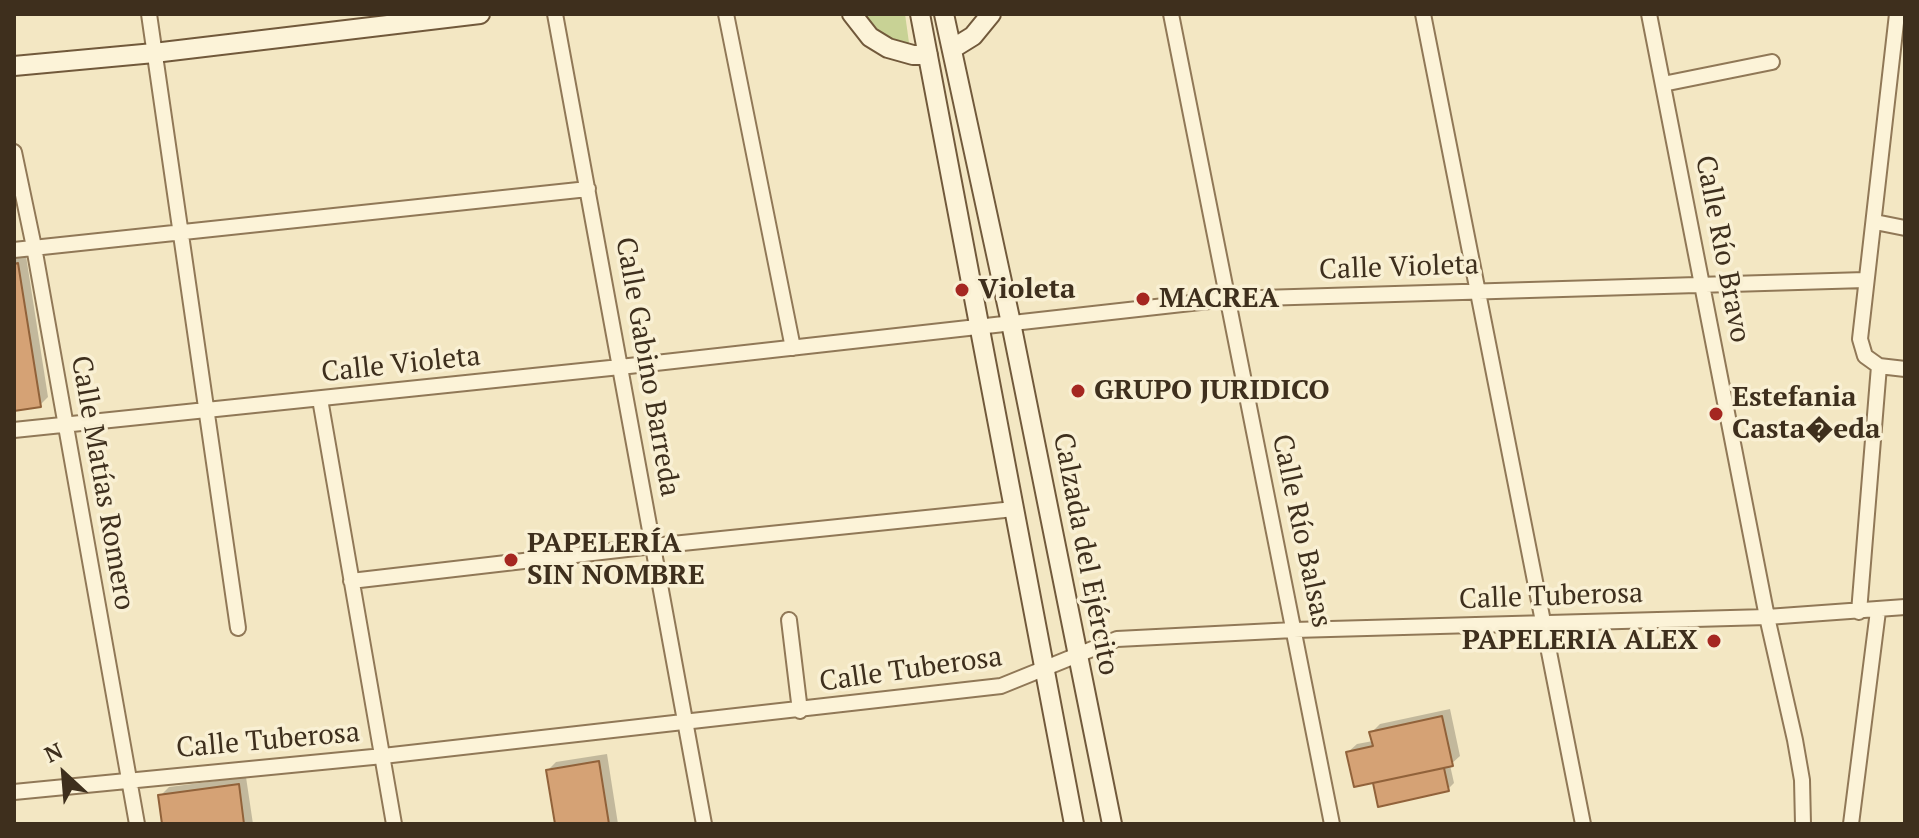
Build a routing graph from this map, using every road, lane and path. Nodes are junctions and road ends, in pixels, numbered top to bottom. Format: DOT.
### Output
graph roads {
  1 [pos="149,14"];
  2 [pos="480,14"];
  3 [pos="555,14"];
  4 [pos="726,14"];
  5 [pos="852,14"];
  6 [pos="920,14"];
  7 [pos="944,14"];
  8 [pos="991,14"];
  9 [pos="1171,14"];
  10 [pos="1423,14"];
  11 [pos="1649,14"];
  12 [pos="1897,14"];
  13 [pos="952,49"];
  14 [pos="154,53"];
  15 [pos="928,55"];
  16 [pos="1772,62"];
  17 [pos="14,66"];
  18 [pos="1897,77"];
  19 [pos="1663,84"];
  20 [pos="14,152"];
  21 [pos="588,189"];
  22 [pos="1875,222"];
  23 [pos="1905,228"];
  24 [pos="178,231"];
  25 [pos="34,247"];
  26 [pos="14,250"];
  27 [pos="1865,280"];
  28 [pos="1704,286"];
  29 [pos="1479,292"];
  30 [pos="1227,299"];
  31 [pos="1011,323"];
  32 [pos="979,327"];
  33 [pos="793,348"];
  34 [pos="1879,366"];
  35 [pos="620,367"];
  36 [pos="1905,369"];
  37 [pos="320,399"];
  38 [pos="205,411"];
  39 [pos="65,425"];
  40 [pos="14,430"];
  41 [pos="1014,509"];
  42 [pos="653,546"];
  43 [pos="351,581"];
  44 [pos="1905,607"];
  45 [pos="1878,611"];
  46 [pos="1859,612"];
  47 [pos="1767,617"];
  48 [pos="789,620"];
  49 [pos="1544,623"];
  50 [pos="238,628"];
  51 [pos="1294,630"];
  52 [pos="1077,654"];
  53 [pos="1044,670"];
  54 [pos="800,711"];
  55 [pos="685,723"];
  56 [pos="383,756"];
  57 [pos="130,780"];
  58 [pos="14,792"];
  59 [pos="137,824"];
  60 [pos="394,824"];
  61 [pos="704,824"];
  62 [pos="1074,824"];
  63 [pos="1112,824"];
  64 [pos="1332,824"];
  65 [pos="1583,824"];
  66 [pos="1803,824"];
  67 [pos="1851,824"];
  1 -- 14 [label="street"];
  2 -- 14 [label="main road"];
  3 -- 21 [label="street, Calle Gabino Barreda"];
  4 -- 33 [label="street"];
  5 -- 15 [label="main road"];
  6 -- 15 [label="main road"];
  7 -- 13 [label="main road, Calzada del Ejército"];
  8 -- 13 [label="main road"];
  9 -- 30 [label="street, Calle Río Balsas"];
  10 -- 29 [label="street"];
  11 -- 19 [label="street, Calle Río Bravo"];
  12 -- 18 [label="street"];
  13 -- 31 [label="main road, Calzada del Ejército"];
  14 -- 17 [label="main road"];
  14 -- 24 [label="street"];
  15 -- 32 [label="main road"];
  16 -- 19 [label="street"];
  18 -- 22 [label="street"];
  19 -- 28 [label="street, Calle Río Bravo"];
  20 -- 25 [label="street, Calle Matías Romero"];
  21 -- 24 [label="street"];
  21 -- 35 [label="street, Calle Gabino Barreda"];
  22 -- 23 [label="street"];
  22 -- 27 [label="street"];
  24 -- 25 [label="street"];
  24 -- 38 [label="street"];
  25 -- 26 [label="street"];
  25 -- 39 [label="street, Calle Matías Romero"];
  27 -- 28 [label="street, Calle Violeta"];
  27 -- 34 [label="street"];
  28 -- 29 [label="street, Calle Violeta"];
  28 -- 47 [label="street, Calle Río Bravo"];
  29 -- 30 [label="street, Calle Violeta"];
  29 -- 49 [label="street"];
  30 -- 31 [label="street, Calle Violeta"];
  30 -- 51 [label="street, Calle Río Balsas"];
  31 -- 32 [label="street, Calle Violeta"];
  31 -- 52 [label="main road, Calzada del Ejército"];
  32 -- 33 [label="street, Calle Violeta"];
  32 -- 41 [label="main road"];
  33 -- 35 [label="street, Calle Violeta"];
  34 -- 36 [label="street"];
  34 -- 46 [label="street"];
  35 -- 37 [label="street, Calle Violeta"];
  35 -- 42 [label="street, Calle Gabino Barreda"];
  37 -- 38 [label="street, Calle Violeta"];
  37 -- 43 [label="street"];
  38 -- 39 [label="street, Calle Violeta"];
  38 -- 50 [label="street"];
  39 -- 40 [label="street, Calle Violeta"];
  39 -- 57 [label="street, Calle Matías Romero"];
  41 -- 42 [label="street"];
  41 -- 53 [label="main road"];
  42 -- 43 [label="street"];
  42 -- 55 [label="street, Calle Gabino Barreda"];
  43 -- 56 [label="street"];
  44 -- 45 [label="street, Calle Tuberosa"];
  45 -- 46 [label="street, Calle Tuberosa"];
  45 -- 67 [label="street"];
  46 -- 47 [label="street, Calle Tuberosa"];
  47 -- 49 [label="street, Calle Tuberosa"];
  47 -- 66 [label="street, Calle Río Bravo"];
  48 -- 54 [label="street"];
  49 -- 51 [label="street, Calle Tuberosa"];
  49 -- 65 [label="street"];
  51 -- 52 [label="street, Calle Tuberosa"];
  51 -- 64 [label="street, Calle Río Balsas"];
  52 -- 53 [label="street, Calle Tuberosa"];
  52 -- 63 [label="main road, Calzada del Ejército"];
  53 -- 54 [label="street, Calle Tuberosa"];
  53 -- 62 [label="main road"];
  54 -- 55 [label="street, Calle Tuberosa"];
  55 -- 56 [label="street, Calle Tuberosa"];
  55 -- 61 [label="street, Calle Gabino Barreda"];
  56 -- 57 [label="street, Calle Tuberosa"];
  56 -- 60 [label="street"];
  57 -- 58 [label="street, Calle Tuberosa"];
  57 -- 59 [label="street, Calle Matías Romero"];
}
